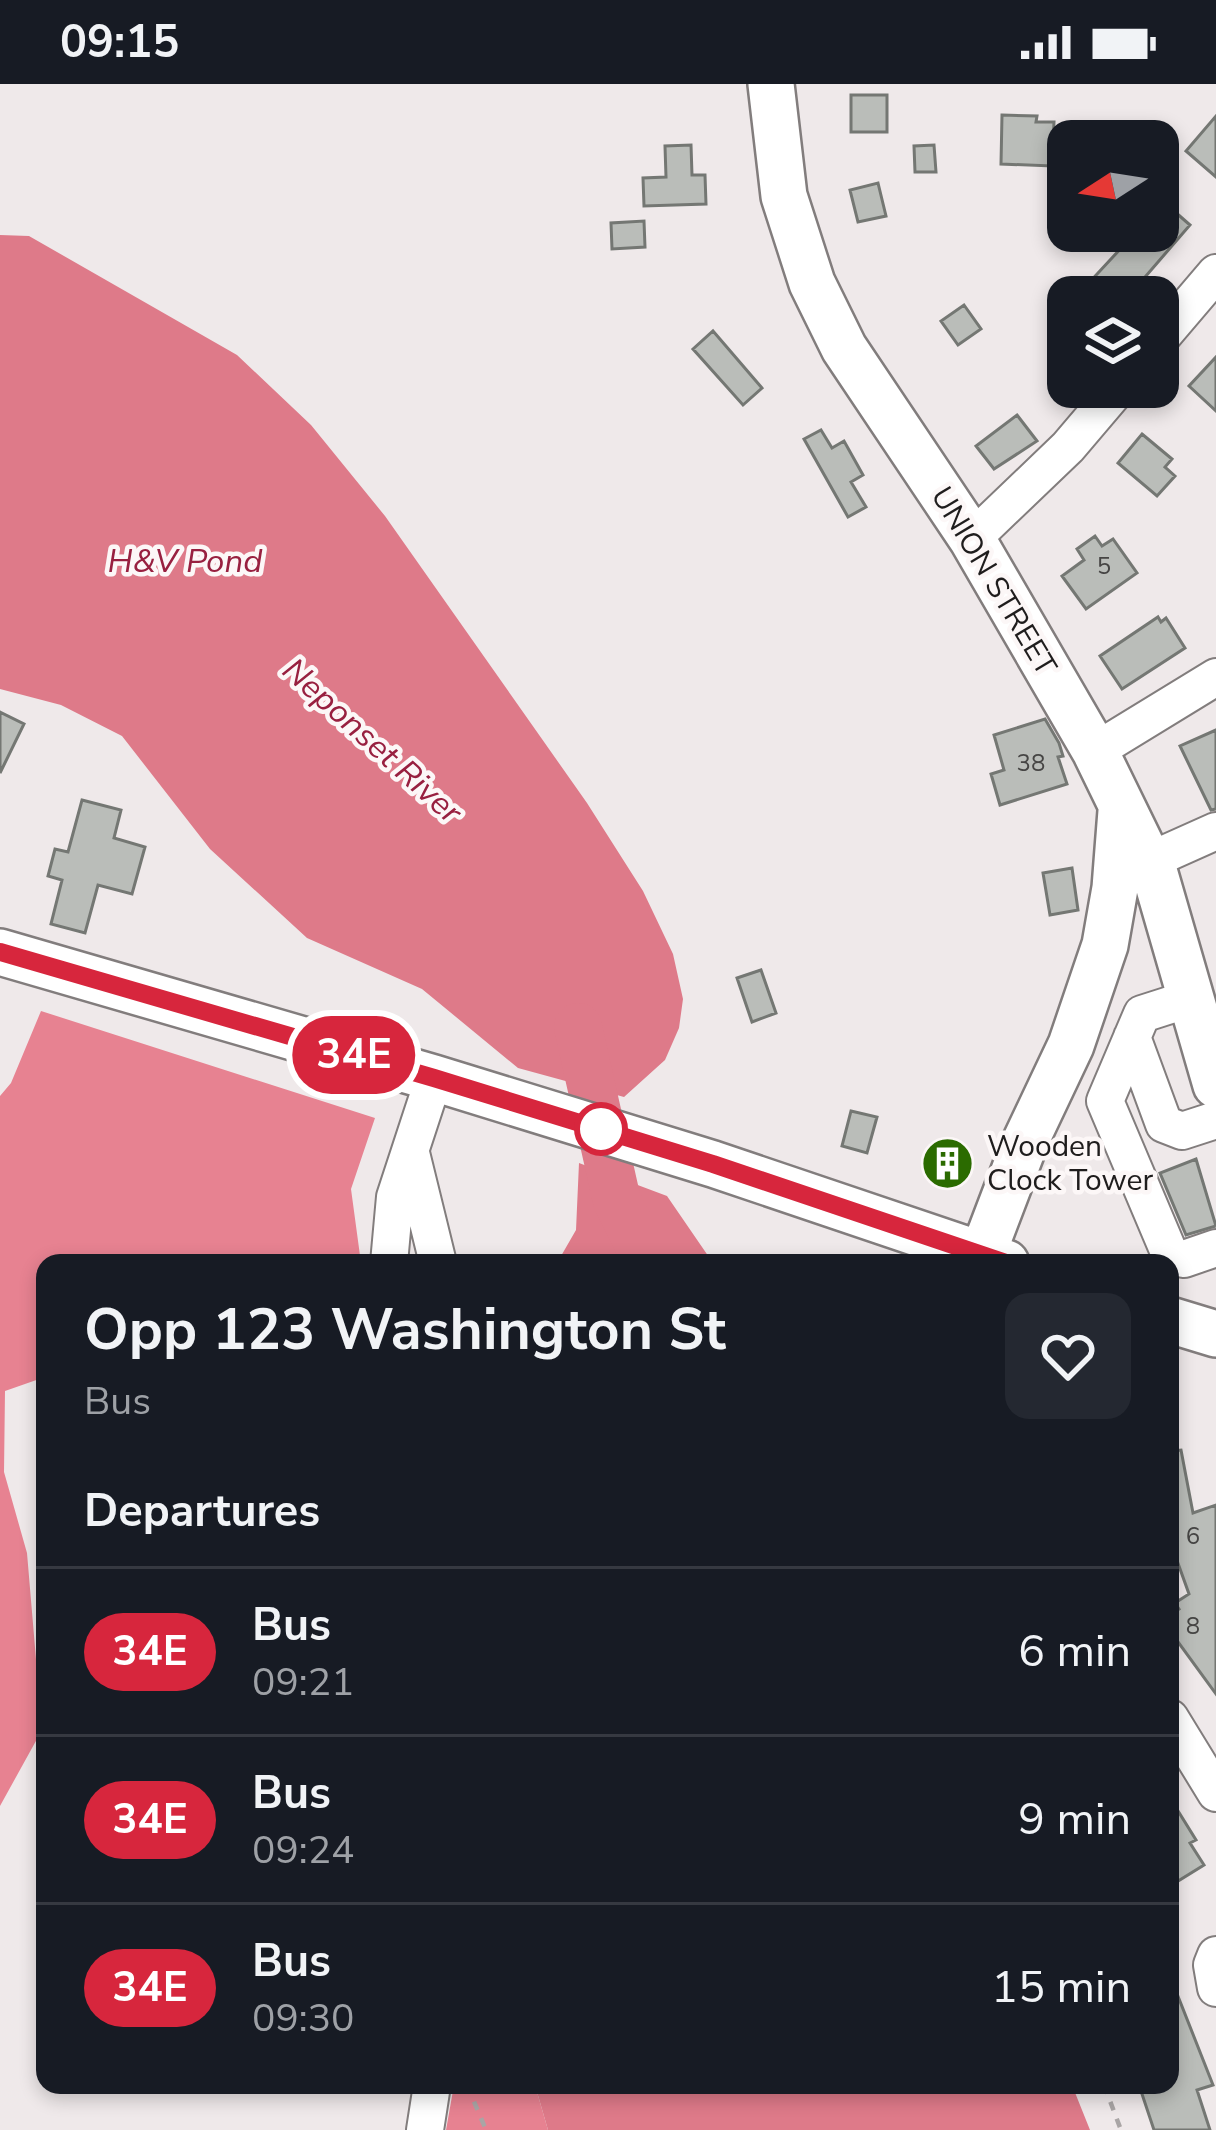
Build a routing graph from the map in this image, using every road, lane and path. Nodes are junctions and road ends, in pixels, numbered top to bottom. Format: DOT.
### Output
graph roads {
  1 [pos="771,84"];
  2 [pos="1216,274"];
  3 [pos="1179,317"];
  4 [pos="1101,408"];
  5 [pos="972,539"];
  6 [pos="1216,677"];
  7 [pos="1095,751"];
  8 [pos="1121,808"];
  9 [pos="1216,831"];
  10 [pos="1149,861"];
  11 [pos="0,952"];
  12 [pos="1192,998"];
  13 [pos="1132,1037"];
  14 [pos="454,1084"];
  15 [pos="1216,1085"];
  16 [pos="1216,1120"];
  17 [pos="410,1149"];
  18 [pos="1216,1248"];
  19 [pos="390,1254"];
  20 [pos="436,1254"];
  21 [pos="983,1254"];
  22 [pos="996,1254"];
  23 [pos="1170,1254"];
  24 [pos="1179,1258"];
  25 [pos="1179,1323"];
  26 [pos="1216,1334"];
  27 [pos="1179,1733"];
  28 [pos="1216,1793"];
  29 [pos="1216,1955"];
  30 [pos="1216,1988"];
  31 [pos="431,2094"];
  32 [pos="471,2094"];
  33 [pos="1107,2094"];
  34 [pos="425,2130"];
  35 [pos="486,2130"];
  36 [pos="1121,2130"];
  1 -- 5 [label="main road, UNION STREET"];
  2 -- 3 [label="street"];
  4 -- 5 [label="street"];
  5 -- 7 [label="main road, UNION STREET"];
  6 -- 7 [label="street"];
  7 -- 8 [label="main road, UNION STREET"];
  8 -- 10 [label="main road, UNION STREET"];
  8 -- 22 [label="main road"];
  9 -- 10 [label="street"];
  10 -- 12 [label="main road, UNION STREET"];
  11 -- 14 [label="main road"];
  12 -- 13 [label="street"];
  12 -- 15 [label="main road, UNION STREET"];
  13 -- 16 [label="street"];
  13 -- 23 [label="street"];
  14 -- 17 [label="street"];
  14 -- 21 [label="main road"];
  17 -- 19 [label="street"];
  17 -- 20 [label="street"];
  18 -- 24 [label="street"];
  25 -- 26 [label="main road"];
  27 -- 28 [label="street"];
  29 -- 30 [label="street"];
  31 -- 34 [label="street"];
  32 -- 35 [label="path"];
  33 -- 36 [label="path"];
}
